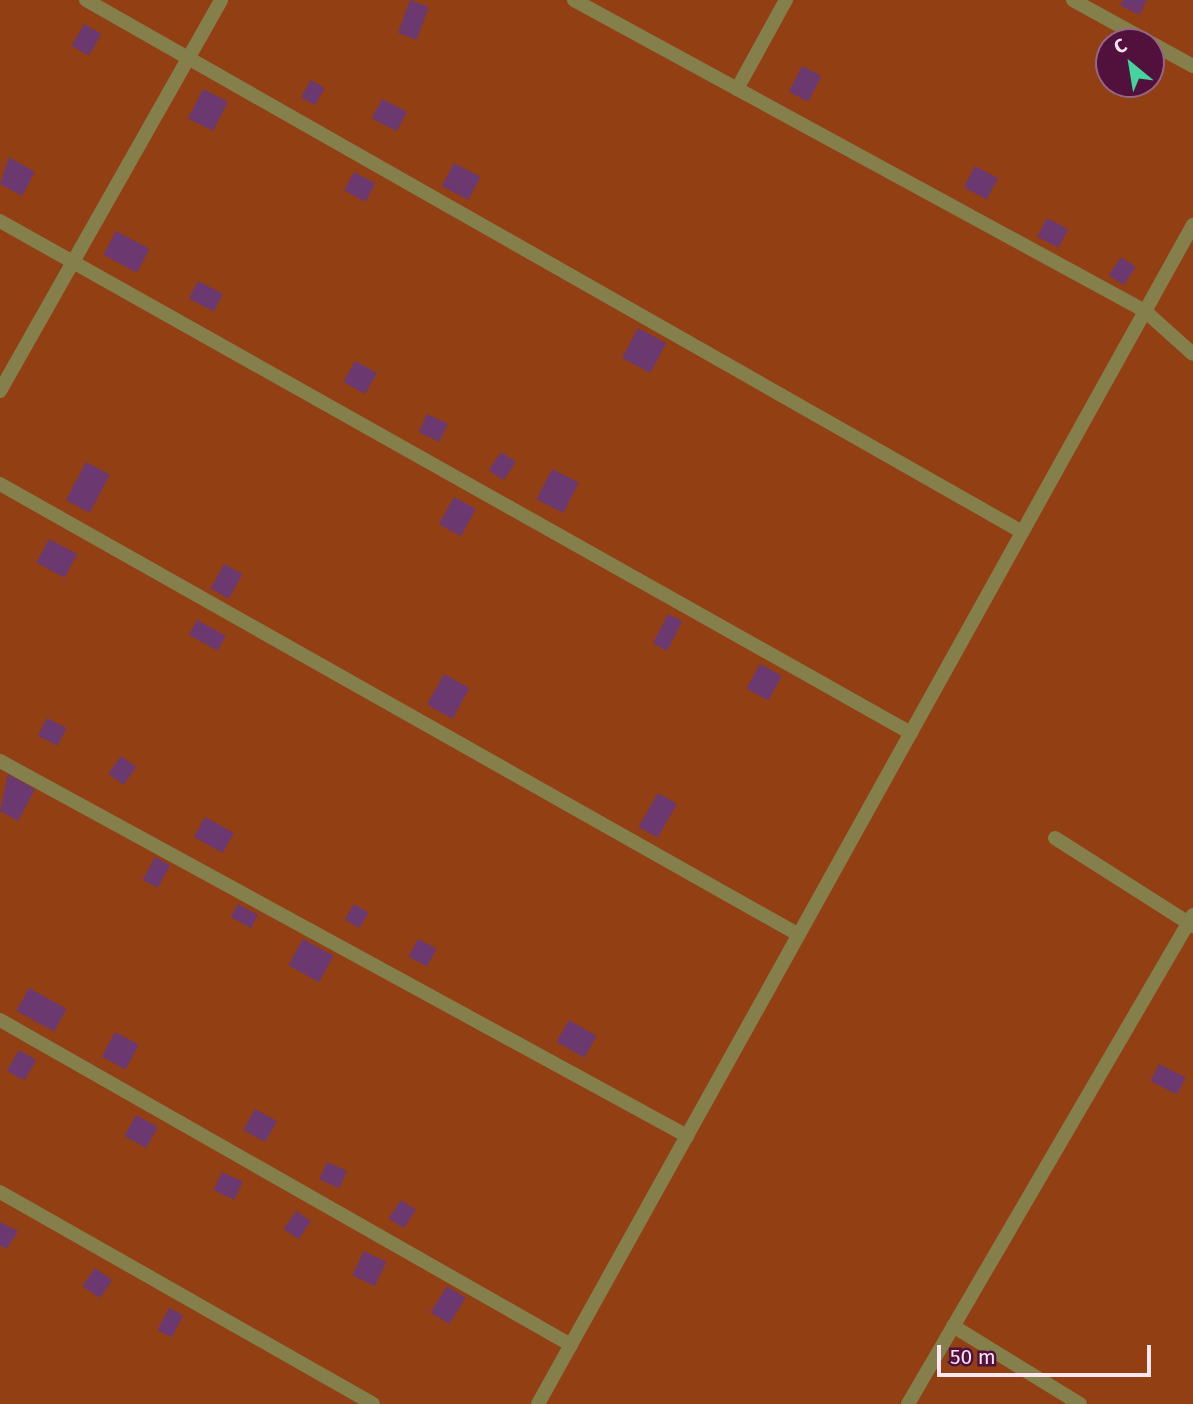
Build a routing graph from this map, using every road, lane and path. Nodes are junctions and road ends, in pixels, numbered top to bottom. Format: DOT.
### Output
graph roads {
  1 [pos="86,0"];
  2 [pos="221,0"];
  3 [pos="574,0"];
  4 [pos="786,0"];
  5 [pos="1073,0"];
  6 [pos="1123,28"];
  7 [pos="1165,51"];
  8 [pos="190,56"];
  9 [pos="1193,66"];
  10 [pos="737,89"];
  11 [pos="0,220"];
  12 [pos="1193,225"];
  13 [pos="74,260"];
  14 [pos="1145,311"];
  15 [pos="1193,354"];
  16 [pos="0,391"];
  17 [pos="0,484"];
  18 [pos="1022,532"];
  19 [pos="911,733"];
  20 [pos="0,761"];
  21 [pos="1055,838"];
  22 [pos="1191,921"];
  23 [pos="799,935"];
  24 [pos="0,1020"];
  25 [pos="687,1136"];
  26 [pos="0,1192"];
  27 [pos="953,1326"];
  28 [pos="571,1345"];
  29 [pos="373,1404"];
  30 [pos="538,1404"];
  31 [pos="908,1404"];
  32 [pos="1080,1404"];
  1 -- 8 [label="street"];
  2 -- 8 [label="street"];
  3 -- 10 [label="street"];
  4 -- 10 [label="street"];
  5 -- 6 [label="street"];
  7 -- 9 [label="street"];
  8 -- 13 [label="street"];
  8 -- 18 [label="street"];
  10 -- 14 [label="street"];
  11 -- 13 [label="street"];
  12 -- 14 [label="street"];
  13 -- 16 [label="street"];
  13 -- 19 [label="street"];
  14 -- 15 [label="street"];
  14 -- 18 [label="street"];
  17 -- 23 [label="street"];
  18 -- 19 [label="street"];
  19 -- 23 [label="street"];
  20 -- 25 [label="street"];
  21 -- 22 [label="street"];
  22 -- 27 [label="street"];
  23 -- 25 [label="street"];
  24 -- 28 [label="street"];
  25 -- 28 [label="street"];
  26 -- 29 [label="street"];
  27 -- 31 [label="street"];
  27 -- 32 [label="street"];
  28 -- 30 [label="street"];
}
